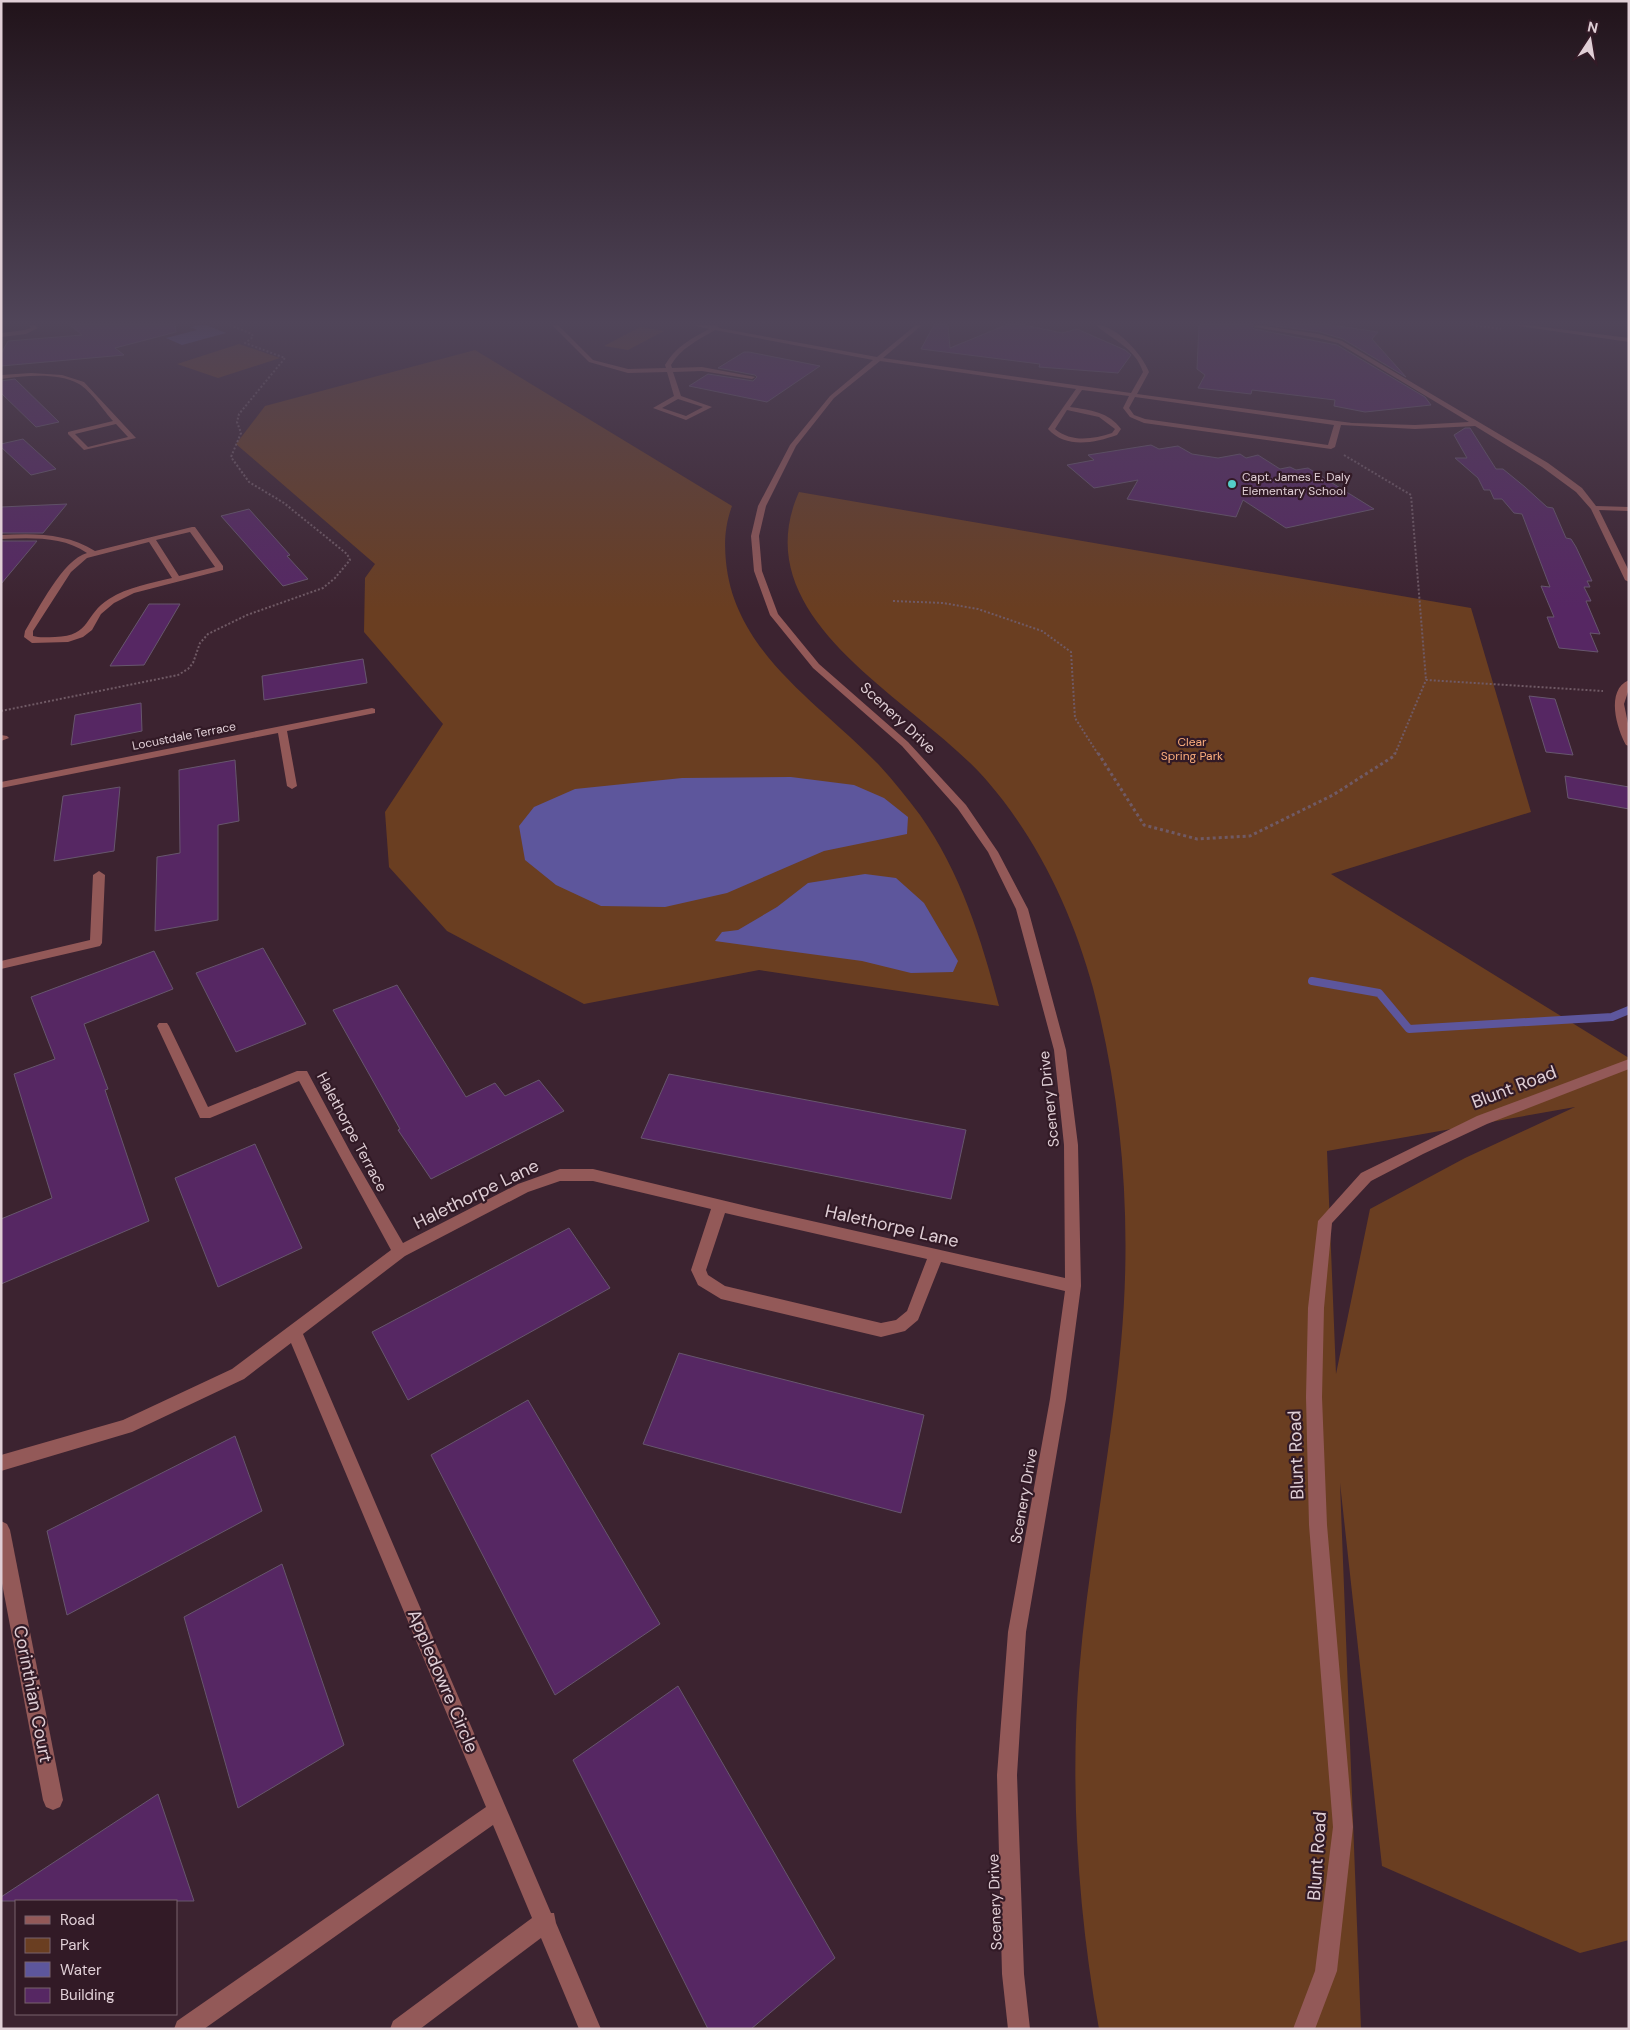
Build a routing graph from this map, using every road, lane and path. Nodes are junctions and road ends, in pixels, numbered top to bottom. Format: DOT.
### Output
graph roads {
  1 [pos="115,420"];
  2 [pos="813,420"];
  3 [pos="1058,420"];
  4 [pos="1108,420"];
  5 [pos="1141,420"];
  6 [pos="1313,420"];
  7 [pos="1466,420"];
  8 [pos="117,422"];
  9 [pos="1338,423"];
  10 [pos="1473,424"];
  11 [pos="1331,447"];
  12 [pos="1594,508"];
  13 [pos="1629,510"];
  14 [pos="1,537"];
  15 [pos="151,538"];
  16 [pos="93,552"];
  17 [pos="177,580"];
  18 [pos="1629,580"];
  19 [pos="893,601"];
  20 [pos="1426,680"];
  21 [pos="1629,683"];
  22 [pos="1621,692"];
  23 [pos="372,711"];
  24 [pos="282,729"];
  25 [pos="1629,743"];
  26 [pos="1,785"];
  27 [pos="292,786"];
  28 [pos="99,875"];
  29 [pos="1,965"];
  30 [pos="163,1026"];
  31 [pos="1629,1064"];
  32 [pos="720,1206"];
  33 [pos="400,1252"];
  34 [pos="936,1255"];
  35 [pos="1073,1286"];
  36 [pos="295,1332"];
  37 [pos="1,1463"];
  38 [pos="1,1530"];
  39 [pos="54,1800"];
  40 [pos="498,1810"];
  41 [pos="546,1921"];
  42 [pos="185,2029"];
  43 [pos="401,2029"];
  44 [pos="590,2029"];
  45 [pos="1019,2029"];
  46 [pos="1304,2029"];
  1 -- 8 [label="street"];
  2 -- 35 [label="street, Scenery Drive"];
  3 -- 4 [label="street"];
  5 -- 11 [label="street"];
  6 -- 9 [label="street"];
  7 -- 10 [label="street"];
  8 -- 8 [label="street"];
  9 -- 10 [label="street"];
  9 -- 11 [label="street"];
  10 -- 12 [label="street"];
  11 -- 20 [label="path"];
  12 -- 13 [label="street"];
  12 -- 18 [label="street"];
  14 -- 16 [label="street"];
  15 -- 16 [label="street"];
  15 -- 17 [label="street"];
  15 -- 17 [label="street"];
  16 -- 17 [label="street"];
  19 -- 20 [label="path"];
  20 -- 22 [label="path"];
  21 -- 22 [label="street"];
  22 -- 25 [label="street"];
  23 -- 24 [label="street, Locustdale Terrace"];
  24 -- 26 [label="street, Locustdale Terrace"];
  24 -- 27 [label="street"];
  28 -- 29 [label="street"];
  30 -- 33 [label="street, Halethorpe Terrace"];
  31 -- 46 [label="street, Blunt Road"];
  32 -- 33 [label="street, Halethorpe Lane"];
  32 -- 34 [label="street, Halethorpe Lane"];
  32 -- 34 [label="street"];
  33 -- 36 [label="street, Halethorpe Lane"];
  34 -- 35 [label="street, Halethorpe Lane"];
  35 -- 45 [label="street, Scenery Drive"];
  36 -- 37 [label="street, Halethorpe Lane"];
  36 -- 40 [label="street, Appledowre Circle"];
  38 -- 39 [label="street, Corinthian Court"];
  40 -- 41 [label="street, Appledowre Circle"];
  40 -- 42 [label="street"];
  41 -- 43 [label="street"];
  41 -- 44 [label="street, Appledowre Circle"];
}
